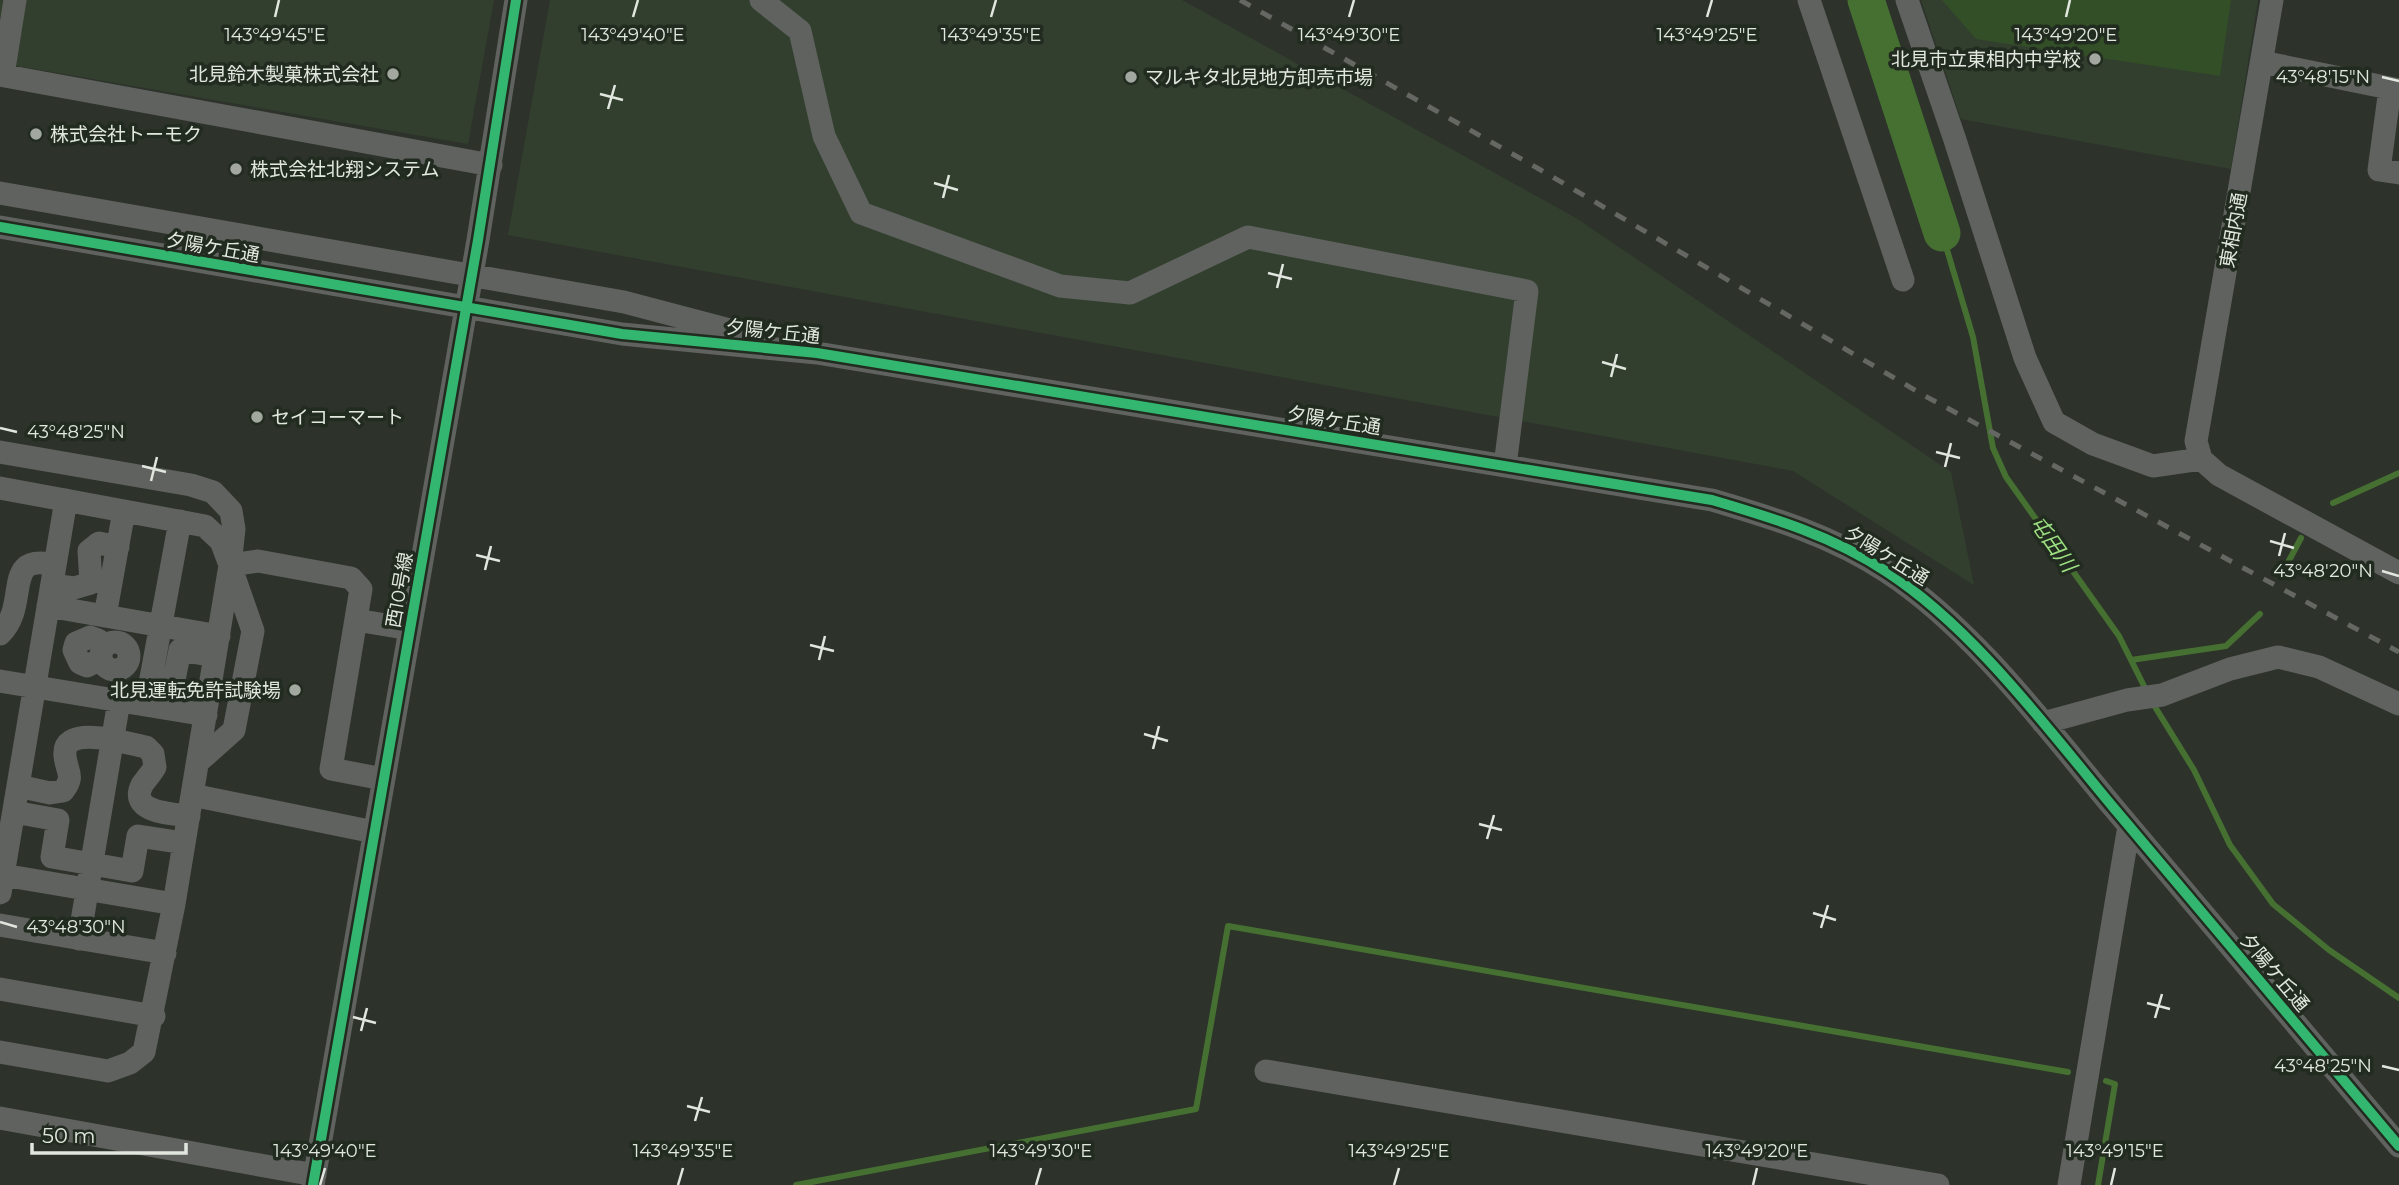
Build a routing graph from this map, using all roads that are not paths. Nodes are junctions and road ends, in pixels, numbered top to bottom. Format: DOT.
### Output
graph roads {
  1 [pos="15,0"];
  2 [pos="516,0"];
  3 [pos="761,0"];
  4 [pos="1809,0"];
  5 [pos="1907,0"];
  6 [pos="2272,0"];
  7 [pos="2262,62"];
  8 [pos="1,75"];
  9 [pos="2394,89"];
  10 [pos="491,165"];
  11 [pos="2399,173"];
  12 [pos="0,193"];
  13 [pos="0,227"];
  14 [pos="472,275"];
  15 [pos="1903,280"];
  16 [pos="466,308"];
  17 [pos="817,353"];
  18 [pos="0,452"];
  19 [pos="2201,458"];
  20 [pos="1505,466"];
  21 [pos="0,488"];
  22 [pos="66,500"];
  23 [pos="124,511"];
  24 [pos="180,521"];
  25 [pos="118,547"];
  26 [pos="230,565"];
  27 [pos="2399,573"];
  28 [pos="52,585"];
  29 [pos="356,620"];
  30 [pos="161,626"];
  31 [pos="410,629"];
  32 [pos="0,634"];
  33 [pos="101,641"];
  34 [pos="217,646"];
  35 [pos="152,676"];
  36 [pos="0,681"];
  37 [pos="35,687"];
  38 [pos="114,700"];
  39 [pos="2399,704"];
  40 [pos="146,705"];
  41 [pos="205,715"];
  42 [pos="2043,723"];
  43 [pos="112,741"];
  44 [pos="198,762"];
  45 [pos="383,779"];
  46 [pos="10,802"];
  47 [pos="191,806"];
  48 [pos="2129,826"];
  49 [pos="374,832"];
  50 [pos="184,843"];
  51 [pos="91,864"];
  52 [pos="2,884"];
  53 [pos="87,890"];
  54 [pos="174,904"];
  55 [pos="0,925"];
  56 [pos="79,939"];
  57 [pos="165,953"];
  58 [pos="0,989"];
  59 [pos="154,1016"];
  60 [pos="0,1052"];
  61 [pos="1266,1071"];
  62 [pos="0,1118"];
  63 [pos="2399,1146"];
  64 [pos="314,1180"];
  65 [pos="1938,1185"];
  66 [pos="2069,1185"];
  1 -- 8 [label="street"];
  2 -- 10 [label="street, 西10号線"];
  3 -- 20 [label="street"];
  4 -- 15 [label="street"];
  5 -- 19 [label="street"];
  6 -- 7 [label="street, 東相内通"];
  7 -- 9 [label="street"];
  7 -- 19 [label="street, 東相内通"];
  8 -- 10 [label="street"];
  9 -- 11 [label="street"];
  10 -- 14 [label="street, 西10号線"];
  12 -- 14 [label="street, 夕陽ケ丘通"];
  13 -- 16 [label="street, 夕陽ケ丘通"];
  14 -- 16 [label="street, 西10号線"];
  14 -- 17 [label="street, 夕陽ケ丘通"];
  16 -- 17 [label="street, 夕陽ケ丘通"];
  16 -- 31 [label="street, 西10号線"];
  17 -- 20 [label="street, 夕陽ケ丘通"];
  18 -- 26 [label="street"];
  19 -- 27 [label="street"];
  20 -- 42 [label="street, 夕陽ケ丘通"];
  21 -- 22 [label="street"];
  22 -- 23 [label="street"];
  22 -- 28 [label="street"];
  23 -- 24 [label="street"];
  23 -- 25 [label="street"];
  24 -- 26 [label="street"];
  24 -- 30 [label="street"];
  25 -- 28 [label="street"];
  25 -- 33 [label="street"];
  26 -- 29 [label="street"];
  26 -- 34 [label="street"];
  26 -- 44 [label="street"];
  28 -- 32 [label="street"];
  28 -- 33 [label="street"];
  28 -- 37 [label="street"];
  29 -- 31 [label="street"];
  29 -- 45 [label="street"];
  30 -- 33 [label="street"];
  30 -- 34 [label="street"];
  30 -- 35 [label="street"];
  31 -- 45 [label="street, 西10号線"];
  33 -- 38 [label="street"];
  34 -- 35 [label="street"];
  34 -- 41 [label="street"];
  35 -- 40 [label="street"];
  36 -- 37 [label="street"];
  37 -- 38 [label="street"];
  37 -- 46 [label="street"];
  38 -- 40 [label="street"];
  38 -- 43 [label="street"];
  39 -- 42 [label="street"];
  40 -- 41 [label="street"];
  41 -- 44 [label="street"];
  42 -- 48 [label="street, 夕陽ケ丘通"];
  43 -- 46 [label="street"];
  43 -- 47 [label="street"];
  43 -- 51 [label="street"];
  44 -- 47 [label="street"];
  45 -- 49 [label="street, 西10号線"];
  46 -- 51 [label="street"];
  46 -- 52 [label="street"];
  47 -- 49 [label="street"];
  47 -- 50 [label="street"];
  48 -- 63 [label="street, 夕陽ケ丘通"];
  48 -- 66 [label="street"];
  49 -- 64 [label="street, 西10号線"];
  50 -- 51 [label="street"];
  50 -- 54 [label="street"];
  51 -- 53 [label="street"];
  52 -- 53 [label="street"];
  53 -- 54 [label="street"];
  53 -- 56 [label="street"];
  54 -- 57 [label="street"];
  55 -- 56 [label="street"];
  56 -- 57 [label="street"];
  57 -- 59 [label="street"];
  58 -- 59 [label="street"];
  59 -- 60 [label="street"];
  61 -- 65 [label="street"];
  62 -- 64 [label="street"];
}
